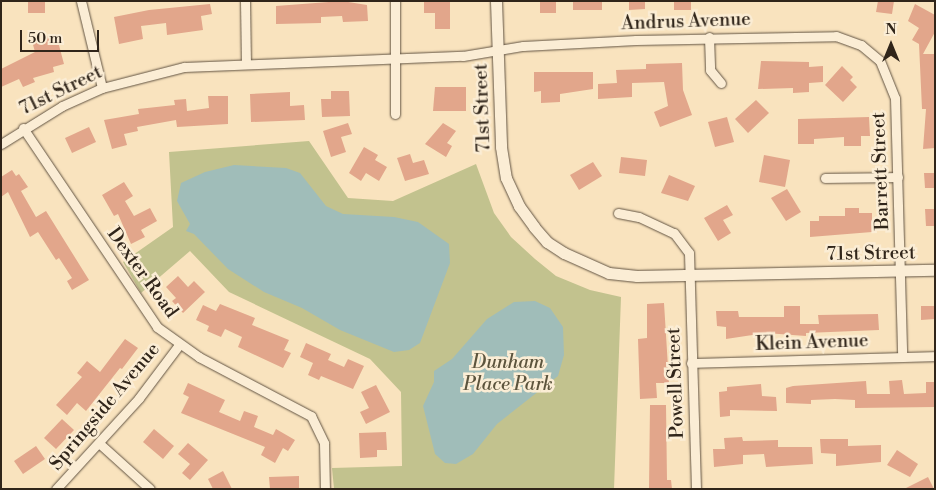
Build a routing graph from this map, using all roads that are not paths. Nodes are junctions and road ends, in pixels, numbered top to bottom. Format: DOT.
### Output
graph roads {
  1 [pos="81,1"];
  2 [pos="244,1"];
  3 [pos="395,1"];
  4 [pos="496,1"];
  5 [pos="709,37"];
  6 [pos="498,50"];
  7 [pos="871,52"];
  8 [pos="397,58"];
  9 [pos="246,62"];
  10 [pos="721,83"];
  11 [pos="102,88"];
  12 [pos="395,114"];
  13 [pos="23,128"];
  14 [pos="1,144"];
  15 [pos="825,178"];
  16 [pos="898,178"];
  17 [pos="618,213"];
  18 [pos="935,270"];
  19 [pos="900,271"];
  20 [pos="690,276"];
  21 [pos="179,345"];
  22 [pos="902,356"];
  23 [pos="935,356"];
  24 [pos="691,363"];
  25 [pos="100,444"];
  26 [pos="56,489"];
  27 [pos="150,489"];
  28 [pos="325,489"];
  29 [pos="696,489"];
  1 -- 11 [label="street"];
  2 -- 9 [label="street"];
  3 -- 8 [label="street"];
  4 -- 6 [label="street"];
  5 -- 6 [label="street, Andrus Avenue"];
  5 -- 7 [label="street, Andrus Avenue"];
  5 -- 10 [label="street"];
  6 -- 8 [label="street, 71st Street"];
  6 -- 20 [label="street, 71st Street"];
  7 -- 16 [label="street, Barrett Street"];
  8 -- 9 [label="street, 71st Street"];
  8 -- 12 [label="street"];
  9 -- 11 [label="street, 71st Street"];
  11 -- 13 [label="street, 71st Street"];
  13 -- 14 [label="street, 71st Street"];
  13 -- 21 [label="street, Dexter Road"];
  15 -- 16 [label="street"];
  16 -- 19 [label="street, Barrett Street"];
  17 -- 20 [label="street, Powell Street"];
  18 -- 19 [label="street, 71st Street"];
  19 -- 20 [label="street, 71st Street"];
  19 -- 22 [label="street, Barrett Street"];
  20 -- 24 [label="street, Powell Street"];
  21 -- 25 [label="street, Springside Avenue"];
  21 -- 28 [label="street, Dexter Road"];
  22 -- 23 [label="street, Klein Avenue"];
  22 -- 24 [label="street, Klein Avenue"];
  24 -- 29 [label="street, Powell Street"];
  25 -- 26 [label="street, Springside Avenue"];
  25 -- 27 [label="street"];
}
